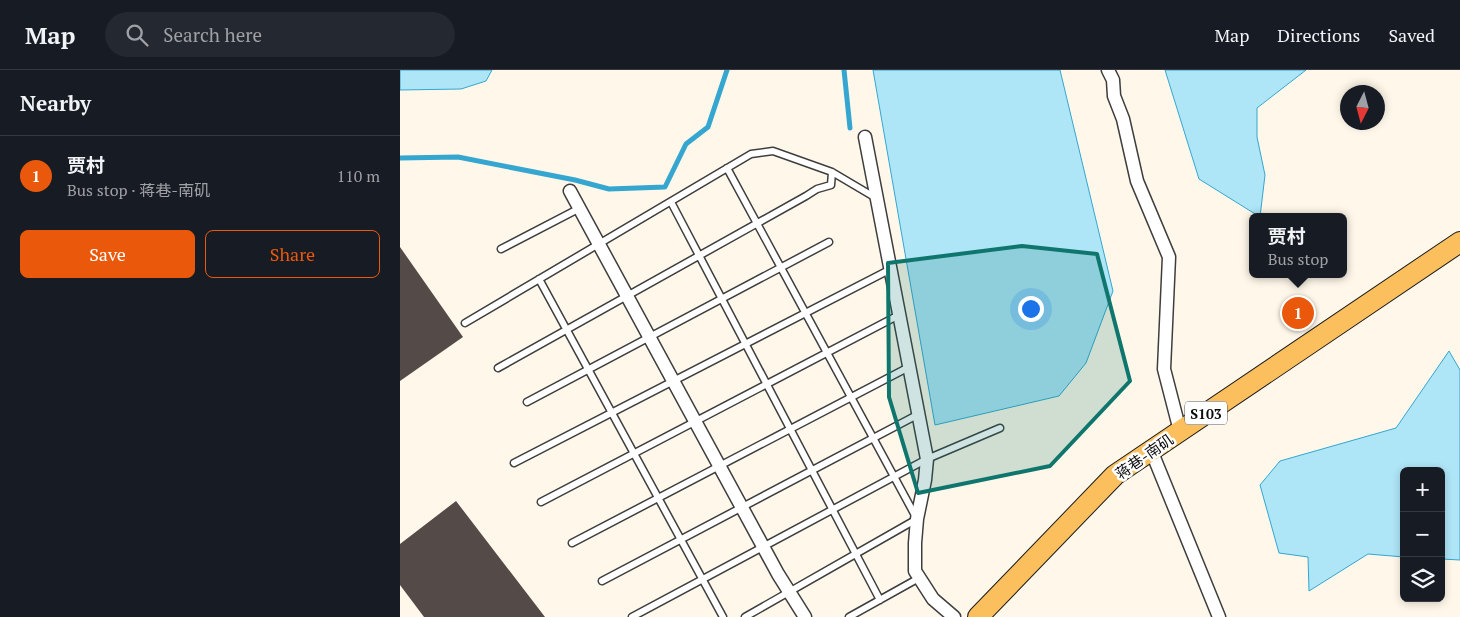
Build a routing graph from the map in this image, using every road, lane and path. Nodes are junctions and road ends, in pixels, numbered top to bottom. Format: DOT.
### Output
graph roads {
  1 [pos="1108,70"];
  2 [pos="865,137"];
  3 [pos="727,168"];
  4 [pos="832,172"];
  5 [pos="570,191"];
  6 [pos="877,198"];
  7 [pos="670,202"];
  8 [pos="580,208"];
  9 [pos="757,223"];
  10 [pos="829,242"];
  11 [pos="1460,242"];
  12 [pos="599,244"];
  13 [pos="501,249"];
  14 [pos="699,256"];
  15 [pos="781,268"];
  16 [pos="891,269"];
  17 [pos="539,279"];
  18 [pos="627,296"];
  19 [pos="722,299"];
  20 [pos="805,312"];
  21 [pos="899,315"];
  22 [pos="465,323"];
  23 [pos="567,330"];
  24 [pos="649,337"];
  25 [pos="745,344"];
  26 [pos="827,353"];
  27 [pos="910,367"];
  28 [pos="498,368"];
  29 [pos="588,370"];
  30 [pos="673,381"];
  31 [pos="766,384"];
  32 [pos="851,397"];
  33 [pos="527,402"];
  34 [pos="612,413"];
  35 [pos="919,414"];
  36 [pos="695,421"];
  37 [pos="1000,428"];
  38 [pos="790,429"];
  39 [pos="1180,431"];
  40 [pos="873,438"];
  41 [pos="1152,450"];
  42 [pos="634,453"];
  43 [pos="927,458"];
  44 [pos="514,463"];
  45 [pos="719,466"];
  46 [pos="812,470"];
  47 [pos="894,476"];
  48 [pos="658,498"];
  49 [pos="541,502"];
  50 [pos="742,507"];
  51 [pos="832,509"];
  52 [pos="917,519"];
  53 [pos="680,539"];
  54 [pos="572,543"];
  55 [pos="763,547"];
  56 [pos="856,554"];
  57 [pos="919,578"];
  58 [pos="702,579"];
  59 [pos="602,581"];
  60 [pos="789,592"];
  61 [pos="880,600"];
  62 [pos="632,617"];
  63 [pos="723,617"];
  64 [pos="745,617"];
  65 [pos="805,617"];
  66 [pos="849,617"];
  67 [pos="954,617"];
  68 [pos="978,617"];
  69 [pos="1218,617"];
  1 -- 39 [label="street"];
  2 -- 6 [label="street"];
  3 -- 4 [label="lane"];
  3 -- 7 [label="lane"];
  3 -- 9 [label="lane"];
  4 -- 6 [label="lane"];
  4 -- 9 [label="lane"];
  5 -- 8 [label="street"];
  6 -- 16 [label="street"];
  7 -- 12 [label="lane"];
  7 -- 14 [label="lane"];
  8 -- 12 [label="street"];
  8 -- 13 [label="lane"];
  9 -- 14 [label="lane"];
  9 -- 15 [label="lane"];
  10 -- 15 [label="lane"];
  11 -- 39 [label="main road, 蒋巷-南矶 / S103"];
  12 -- 17 [label="lane"];
  12 -- 18 [label="street"];
  14 -- 18 [label="lane"];
  14 -- 19 [label="lane"];
  15 -- 19 [label="lane"];
  15 -- 20 [label="lane"];
  16 -- 20 [label="lane"];
  16 -- 21 [label="street"];
  17 -- 22 [label="lane"];
  17 -- 23 [label="lane"];
  18 -- 23 [label="lane"];
  18 -- 24 [label="street"];
  19 -- 24 [label="lane"];
  19 -- 25 [label="lane"];
  20 -- 25 [label="lane"];
  20 -- 26 [label="lane"];
  21 -- 26 [label="lane"];
  21 -- 27 [label="street"];
  23 -- 28 [label="lane"];
  23 -- 29 [label="lane"];
  24 -- 29 [label="lane"];
  24 -- 30 [label="street"];
  25 -- 30 [label="lane"];
  25 -- 31 [label="lane"];
  26 -- 31 [label="lane"];
  26 -- 32 [label="lane"];
  27 -- 32 [label="lane"];
  27 -- 35 [label="street"];
  29 -- 33 [label="lane"];
  29 -- 34 [label="lane"];
  30 -- 34 [label="lane"];
  30 -- 36 [label="street"];
  31 -- 36 [label="lane"];
  31 -- 38 [label="lane"];
  32 -- 38 [label="lane"];
  32 -- 40 [label="lane"];
  34 -- 42 [label="lane"];
  34 -- 44 [label="lane"];
  35 -- 40 [label="lane"];
  35 -- 43 [label="street"];
  36 -- 42 [label="lane"];
  36 -- 45 [label="street"];
  37 -- 43 [label="lane"];
  38 -- 45 [label="lane"];
  38 -- 46 [label="lane"];
  39 -- 41 [label="main road, 蒋巷-南矶 / S103"];
  40 -- 46 [label="lane"];
  40 -- 47 [label="lane"];
  41 -- 68 [label="main road, 蒋巷-南矶 / S103"];
  41 -- 69 [label="street"];
  42 -- 48 [label="lane"];
  42 -- 49 [label="lane"];
  43 -- 47 [label="lane"];
  43 -- 52 [label="street"];
  45 -- 48 [label="lane"];
  45 -- 50 [label="street"];
  46 -- 50 [label="lane"];
  46 -- 51 [label="lane"];
  47 -- 51 [label="lane"];
  47 -- 52 [label="lane"];
  48 -- 53 [label="lane"];
  48 -- 54 [label="lane"];
  50 -- 53 [label="lane"];
  50 -- 55 [label="street"];
  51 -- 55 [label="lane"];
  51 -- 56 [label="lane"];
  52 -- 56 [label="lane"];
  52 -- 57 [label="street"];
  53 -- 58 [label="lane"];
  53 -- 59 [label="lane"];
  55 -- 58 [label="lane"];
  55 -- 60 [label="street"];
  56 -- 60 [label="lane"];
  56 -- 61 [label="lane"];
  57 -- 61 [label="lane"];
  57 -- 67 [label="street"];
  58 -- 62 [label="lane"];
  58 -- 63 [label="lane"];
  60 -- 64 [label="lane"];
  60 -- 65 [label="street"];
  61 -- 66 [label="lane"];
}
